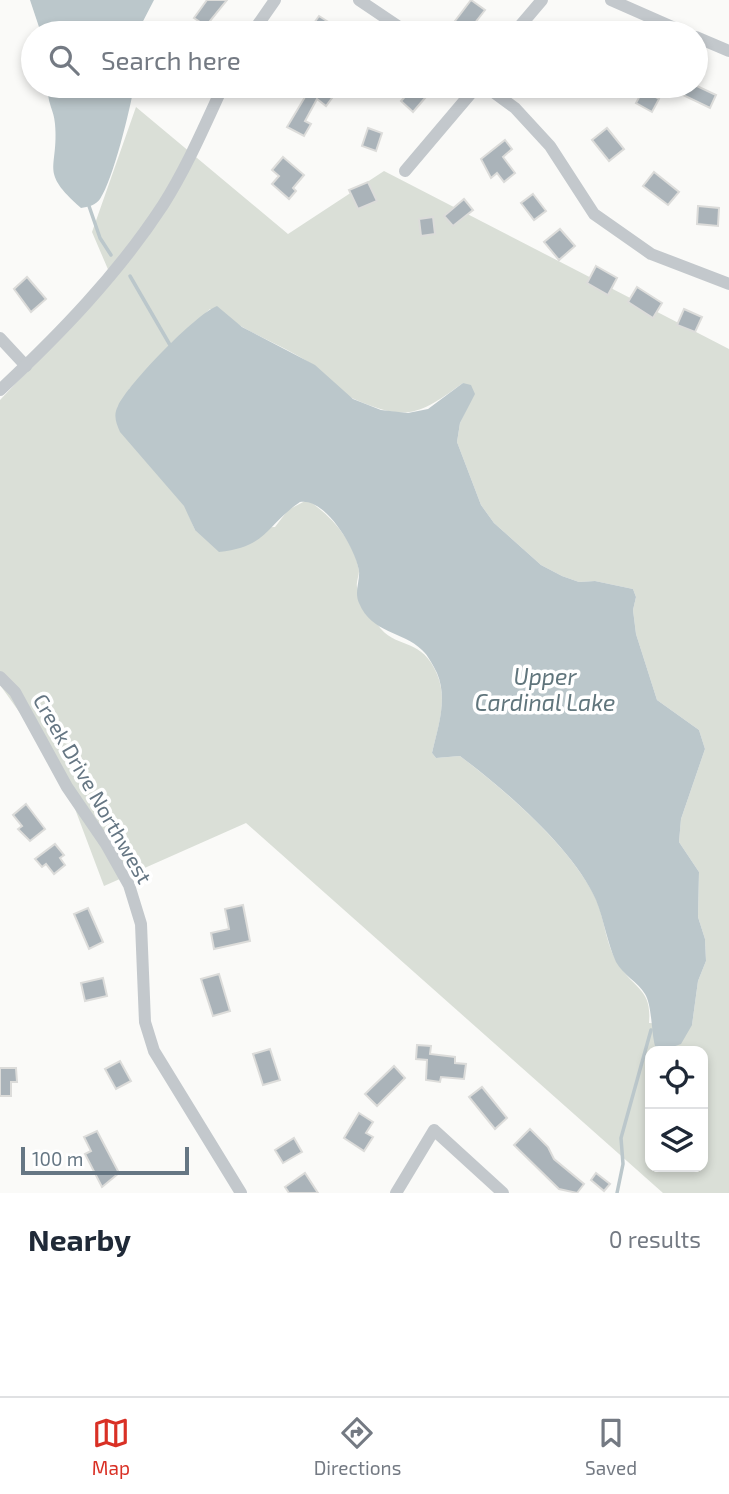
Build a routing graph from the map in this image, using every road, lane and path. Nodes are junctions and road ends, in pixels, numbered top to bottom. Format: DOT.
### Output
graph roads {
  1 [pos="275,0"];
  2 [pos="359,0"];
  3 [pos="542,0"];
  4 [pos="611,0"];
  5 [pos="261,21"];
  6 [pos="390,21"];
  7 [pos="524,21"];
  8 [pos="659,21"];
  9 [pos="708,42"];
  10 [pos="729,51"];
  11 [pos="217,98"];
  12 [pos="467,98"];
  13 [pos="501,98"];
  14 [pos="405,171"];
  15 [pos="729,284"];
  16 [pos="0,338"];
  17 [pos="26,366"];
  18 [pos="0,390"];
  19 [pos="0,677"];
  20 [pos="242,1193"];
  21 [pos="396,1193"];
  22 [pos="503,1193"];
  1 -- 5 [label="street"];
  2 -- 6 [label="street"];
  3 -- 7 [label="street"];
  4 -- 8 [label="street"];
  9 -- 10 [label="street"];
  11 -- 17 [label="street"];
  12 -- 14 [label="street"];
  13 -- 15 [label="street"];
  16 -- 17 [label="street"];
  17 -- 18 [label="street"];
  19 -- 20 [label="street, Creek Drive Northwest"];
  21 -- 22 [label="street"];
}
